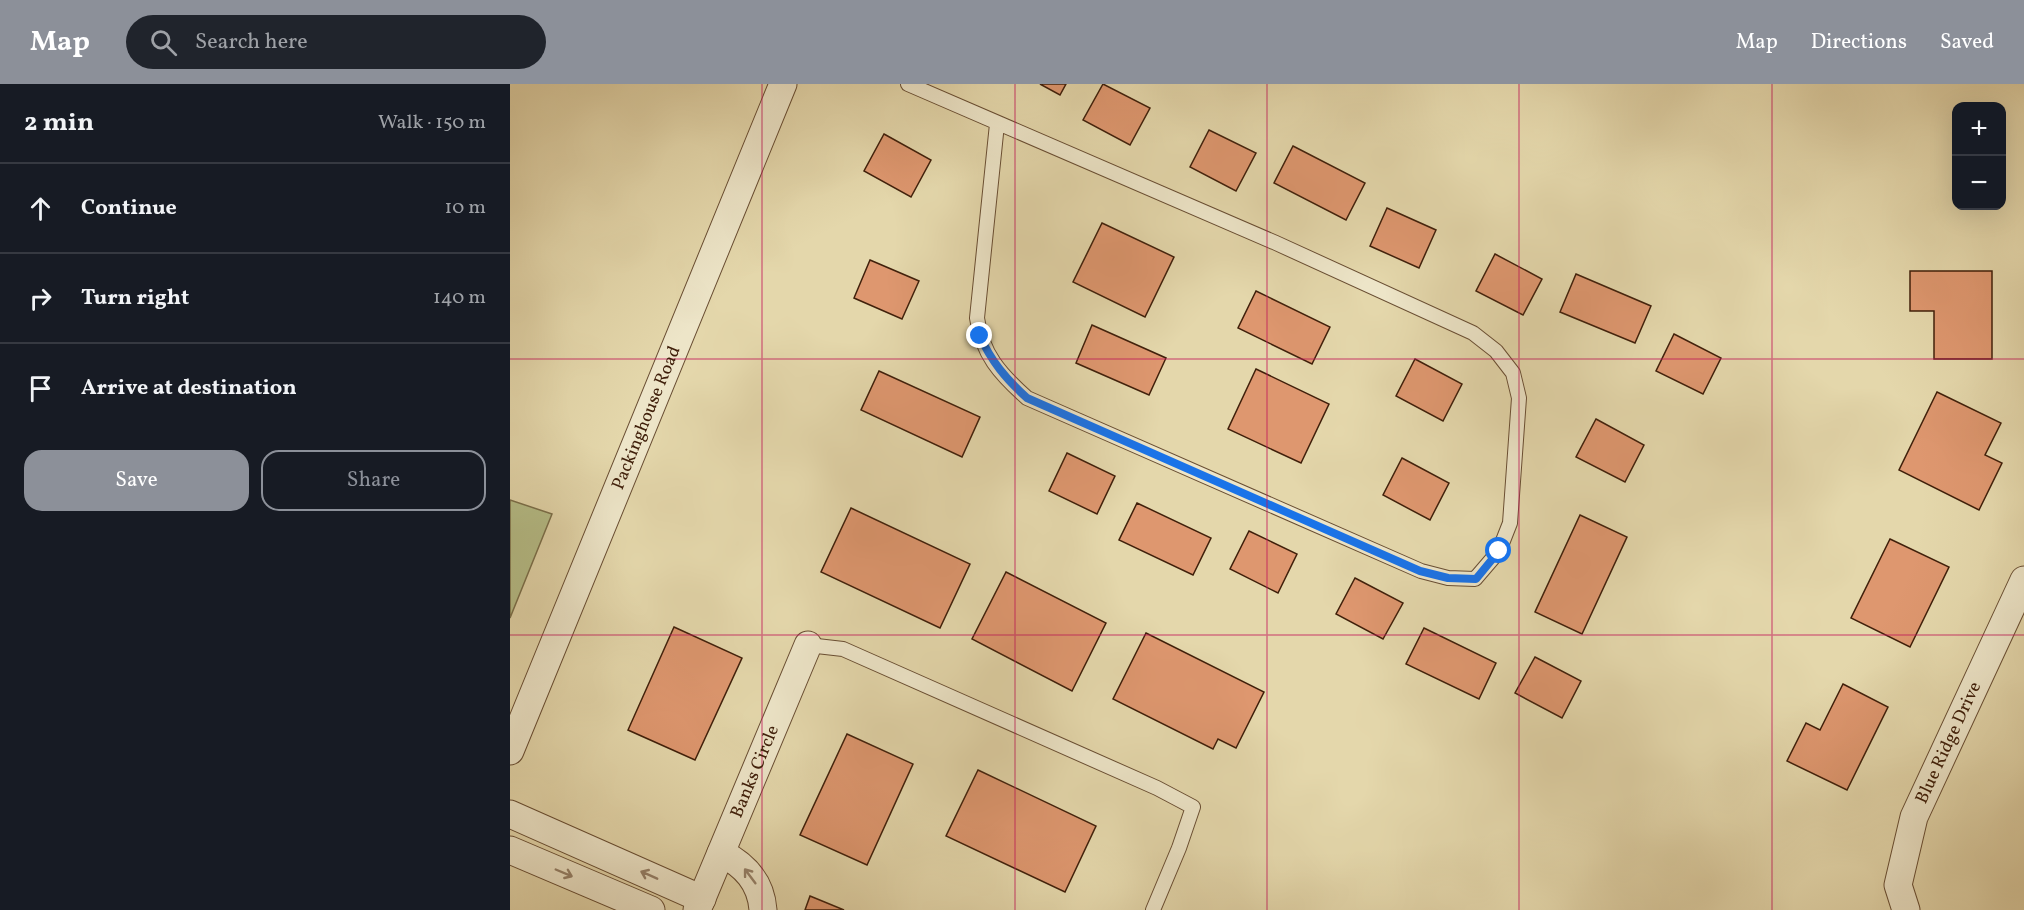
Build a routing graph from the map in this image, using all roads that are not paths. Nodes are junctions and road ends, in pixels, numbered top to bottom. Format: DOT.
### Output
graph roads {
  1 [pos="783,84"];
  2 [pos="908,84"];
  3 [pos="997,124"];
  4 [pos="2024,580"];
  5 [pos="808,645"];
  6 [pos="510,751"];
  7 [pos="510,814"];
  8 [pos="510,850"];
  9 [pos="721,853"];
  10 [pos="700,904"];
  11 [pos="651,910"];
  12 [pos="763,910"];
  13 [pos="1153,910"];
  14 [pos="1906,910"];
  1 -- 6 [label="street, Packinghouse Road"];
  2 -- 3 [label="lane"];
  3 -- 3 [label="lane"];
  4 -- 14 [label="street, Blue Ridge Drive"];
  5 -- 9 [label="street, Banks Circle"];
  5 -- 13 [label="lane"];
  10 -- 7 [label="street, Banks Circle, one-way"];
  8 -- 11 [label="street, one-way"];
  9 -- 10 [label="street, Banks Circle"];
  12 -- 9 [label="street, one-way"];
}
